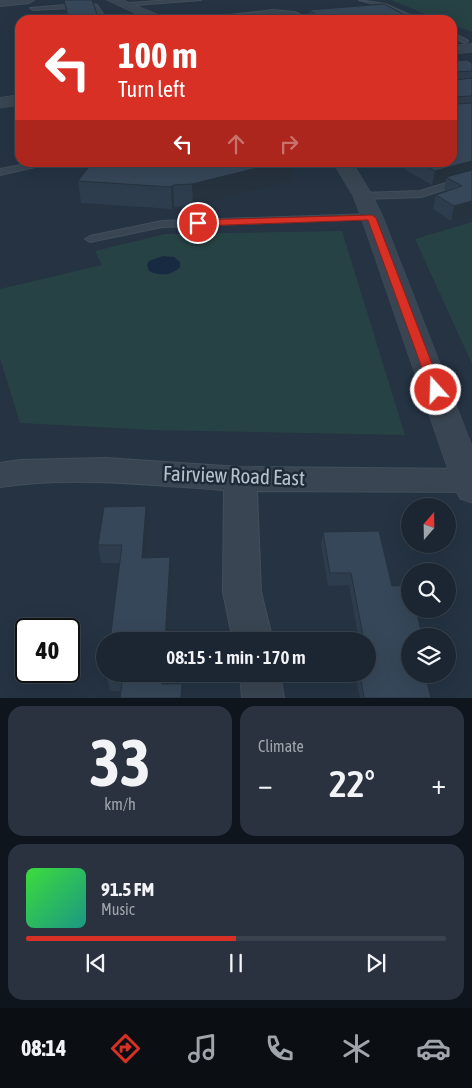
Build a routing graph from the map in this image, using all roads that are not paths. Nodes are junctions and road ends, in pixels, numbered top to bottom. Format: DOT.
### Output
graph roads {
  1 [pos="198,0"];
  2 [pos="362,0"];
  3 [pos="118,2"];
  4 [pos="0,3"];
  5 [pos="31,5"];
  6 [pos="101,15"];
  7 [pos="148,15"];
  8 [pos="241,15"];
  9 [pos="297,15"];
  10 [pos="406,15"];
  11 [pos="15,93"];
  12 [pos="0,95"];
  13 [pos="15,101"];
  14 [pos="0,103"];
  15 [pos="26,167"];
  16 [pos="151,167"];
  17 [pos="345,167"];
  18 [pos="0,172"];
  19 [pos="152,174"];
  20 [pos="472,178"];
  21 [pos="367,207"];
  22 [pos="90,239"];
  23 [pos="0,475"];
  24 [pos="240,479"];
  25 [pos="470,485"];
  26 [pos="251,632"];
  27 [pos="261,682"];
  28 [pos="263,698"];
  1 -- 3 [label="lane"];
  2 -- 10 [label="lane"];
  3 -- 7 [label="street"];
  4 -- 5 [label="street"];
  5 -- 6 [label="lane"];
  8 -- 9 [label="lane"];
  11 -- 12 [label="street"];
  13 -- 14 [label="street"];
  15 -- 18 [label="lane"];
  16 -- 19 [label="lane"];
  17 -- 21 [label="street"];
  20 -- 21 [label="lane"];
  21 -- 22 [label="lane"];
  21 -- 25 [label="street"];
  23 -- 24 [label="street, Fairview Road East"];
  24 -- 25 [label="street, Fairview Road East"];
  24 -- 26 [label="street"];
  27 -- 28 [label="street"];
}
